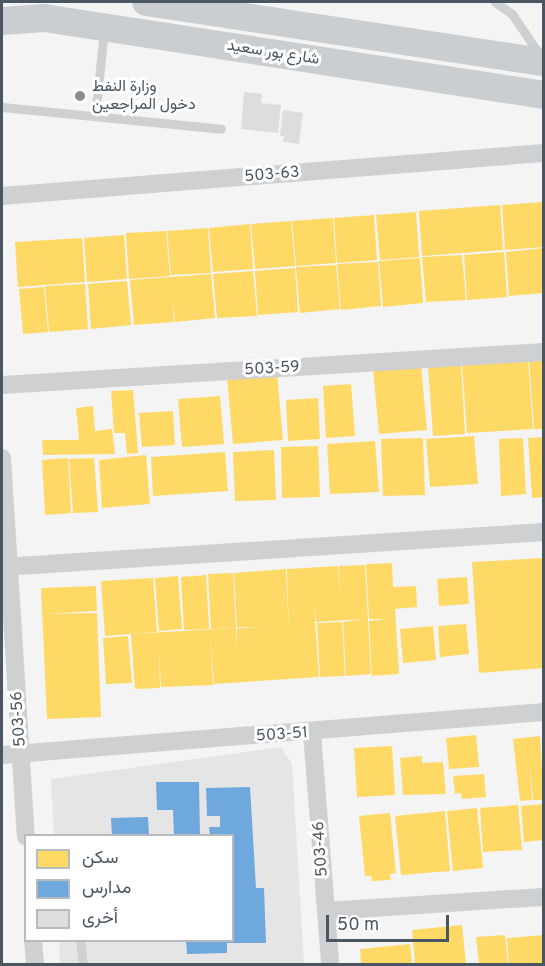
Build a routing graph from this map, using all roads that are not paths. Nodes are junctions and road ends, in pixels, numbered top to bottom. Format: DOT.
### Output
graph roads {
  1 [pos="146,2"];
  2 [pos="495,2"];
  3 [pos="2,11"];
  4 [pos="44,18"];
  5 [pos="2,21"];
  6 [pos="105,27"];
  7 [pos="543,61"];
  8 [pos="543,95"];
  9 [pos="2,107"];
  10 [pos="95,116"];
  11 [pos="221,129"];
  12 [pos="543,153"];
  13 [pos="2,196"];
  14 [pos="543,352"];
  15 [pos="2,385"];
  16 [pos="2,458"];
  17 [pos="543,532"];
  18 [pos="5,567"];
  19 [pos="543,712"];
  20 [pos="312,733"];
  21 [pos="21,754"];
  22 [pos="2,755"];
  23 [pos="26,834"];
  24 [pos="543,897"];
  25 [pos="326,910"];
  26 [pos="33,942"];
  27 [pos="80,942"];
  28 [pos="34,964"];
  29 [pos="82,964"];
  30 [pos="330,964"];
  1 -- 7 [label="main road, شارع بور سعيد"];
  2 -- 7 [label="lane"];
  3 -- 4 [label="main road"];
  4 -- 5 [label="main road, شارع بور سعيد"];
  4 -- 6 [label="main road, شارع بور سعيد"];
  6 -- 8 [label="main road, شارع بور سعيد"];
  6 -- 10 [label="lane"];
  9 -- 10 [label="lane"];
  10 -- 11 [label="lane"];
  12 -- 13 [label="street, 503-63"];
  14 -- 15 [label="street, 503-59"];
  16 -- 18 [label="street, 503-56"];
  17 -- 18 [label="street"];
  18 -- 21 [label="street, 503-56"];
  19 -- 20 [label="street, 503-51"];
  20 -- 21 [label="street, 503-51"];
  20 -- 25 [label="street, 503-46"];
  21 -- 22 [label="street, 503-51"];
  21 -- 23 [label="street, 503-56"];
  24 -- 25 [label="street"];
  25 -- 30 [label="street, 503-46"];
  26 -- 28 [label="street"];
  27 -- 29 [label="lane"];
}
